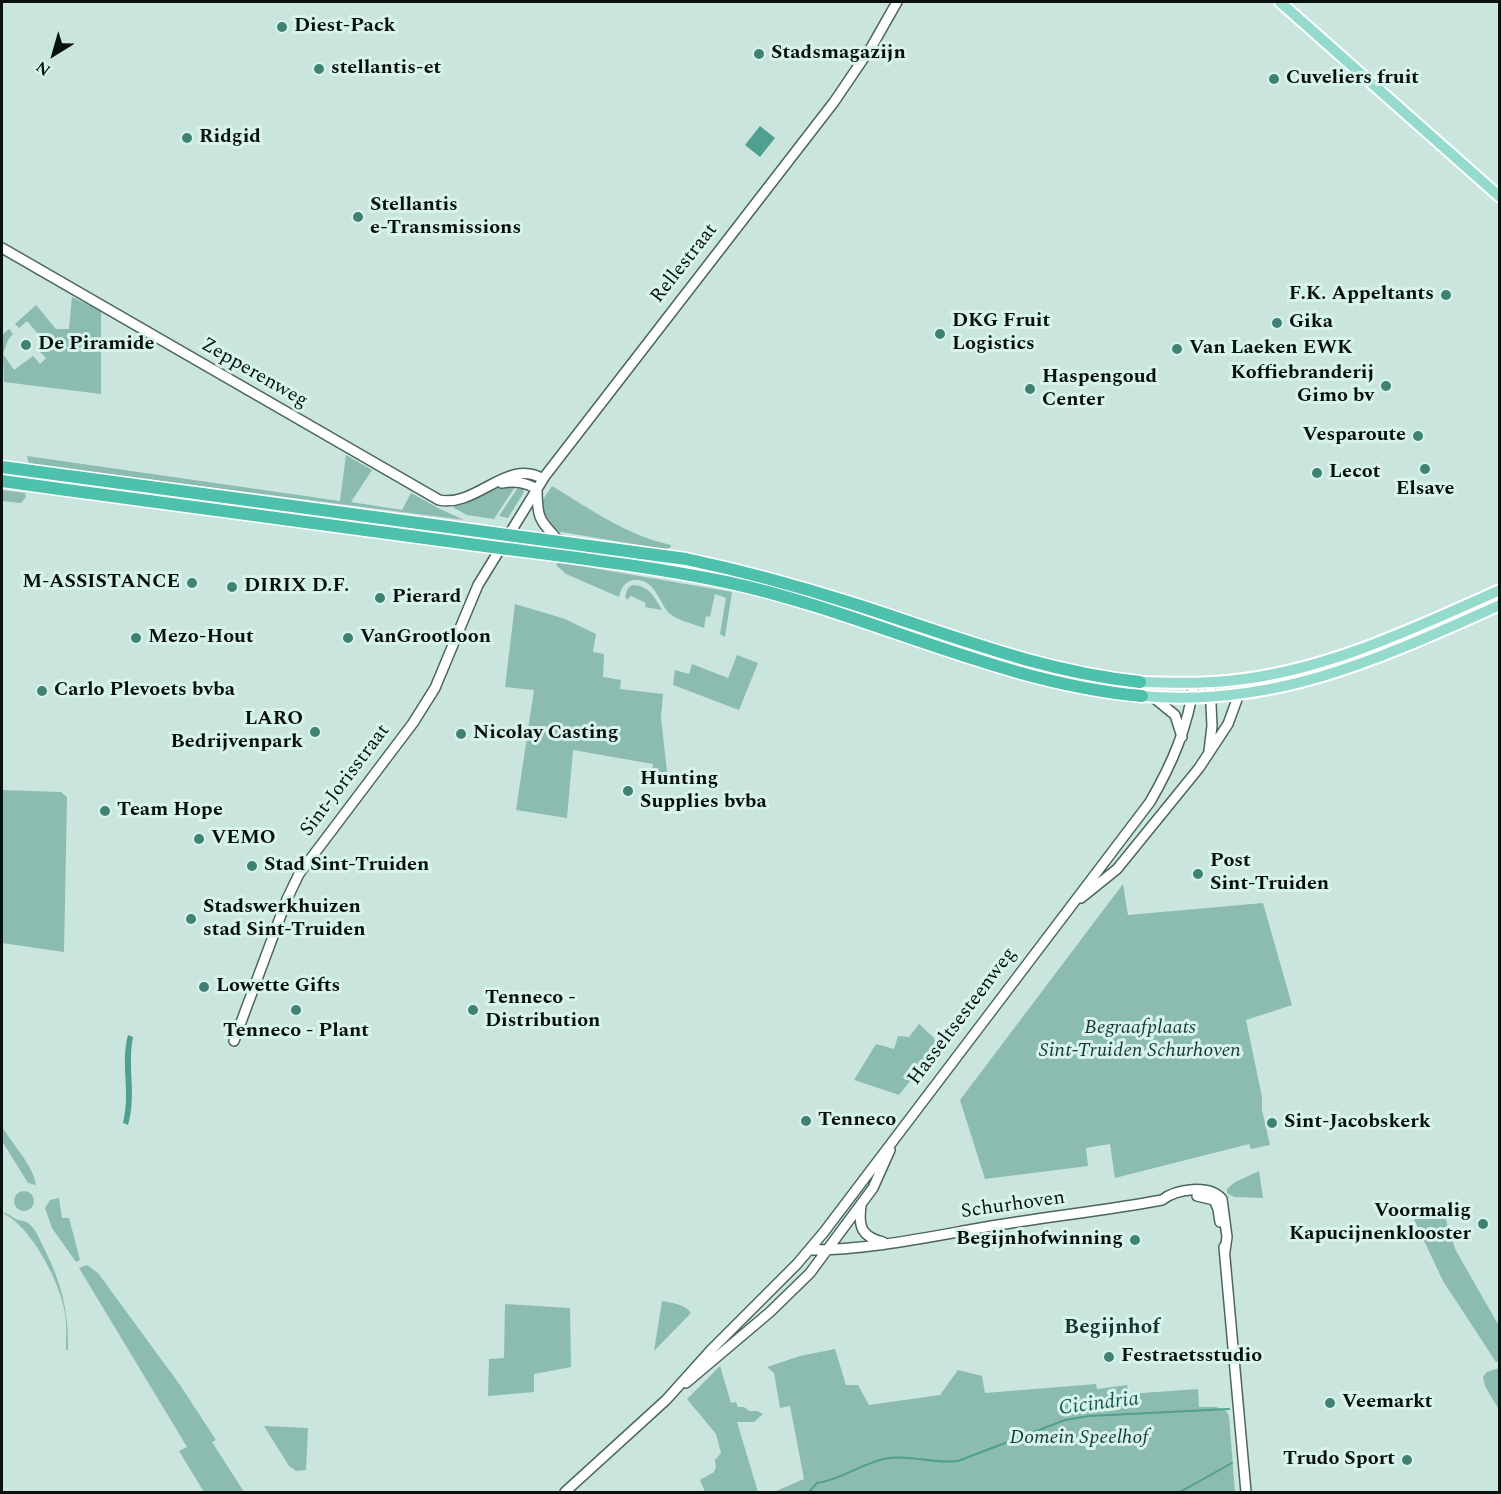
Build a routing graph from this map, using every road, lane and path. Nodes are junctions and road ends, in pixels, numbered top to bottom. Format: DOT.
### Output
graph roads {
  1 [pos="897,2"];
  2 [pos="1280,2"];
  3 [pos="1500,197"];
  4 [pos="2,248"];
  5 [pos="2,467"];
  6 [pos="543,479"];
  7 [pos="2,481"];
  8 [pos="493,485"];
  9 [pos="537,489"];
  10 [pos="507,535"];
  11 [pos="559,541"];
  12 [pos="500,548"];
  13 [pos="1500,590"];
  14 [pos="1500,605"];
  15 [pos="1140,682"];
  16 [pos="1194,683"];
  17 [pos="1210,683"];
  18 [pos="1239,694"];
  19 [pos="1148,696"];
  20 [pos="1211,697"];
  21 [pos="1192,698"];
  22 [pos="1182,737"];
  23 [pos="1208,753"];
  24 [pos="234,1041"];
  25 [pos="861,1204"];
  26 [pos="885,1243"];
  27 [pos="810,1250"];
  28 [pos="827,1250"];
  29 [pos="666,1400"];
  30 [pos="565,1492"];
  31 [pos="1246,1492"];
  1 -- 6 [label="street, Rellestraat"];
  2 -- 3 [label="main road"];
  4 -- 8 [label="street, Zepperenweg"];
  5 -- 10 [label="highway"];
  6 -- 8 [label="street, Zepperenweg"];
  6 -- 9 [label="street, Rellestraat"];
  7 -- 12 [label="highway"];
  8 -- 9 [label="street, Zepperenweg"];
  9 -- 10 [label="street, Rellestraat"];
  9 -- 11 [label="street"];
  10 -- 11 [label="highway"];
  10 -- 12 [label="street, Rellestraat"];
  11 -- 15 [label="highway"];
  12 -- 19 [label="highway"];
  12 -- 24 [label="street, Sint-Jorisstraat"];
  13 -- 17 [label="main road"];
  14 -- 18 [label="main road"];
  15 -- 16 [label="main road"];
  16 -- 17 [label="main road"];
  16 -- 21 [label="street, Hasseltsesteenweg"];
  17 -- 20 [label="street, Hasseltsesteenweg"];
  18 -- 20 [label="main road"];
  18 -- 23 [label="street, Hasseltsesteenweg"];
  19 -- 21 [label="main road"];
  19 -- 22 [label="street"];
  20 -- 21 [label="main road"];
  20 -- 23 [label="street, Hasseltsesteenweg"];
  21 -- 22 [label="street, Hasseltsesteenweg"];
  22 -- 27 [label="street, Hasseltsesteenweg"];
  23 -- 25 [label="street, Hasseltsesteenweg"];
  25 -- 26 [label="street"];
  25 -- 28 [label="street, Hasseltsesteenweg"];
  26 -- 28 [label="street, Schurhoven"];
  26 -- 31 [label="street, Schurhoven"];
  27 -- 28 [label="street, Schurhoven"];
  27 -- 29 [label="street, Hasseltsesteenweg"];
  28 -- 29 [label="street, Hasseltsesteenweg"];
  29 -- 30 [label="street, Hasseltsesteenweg"];
}
